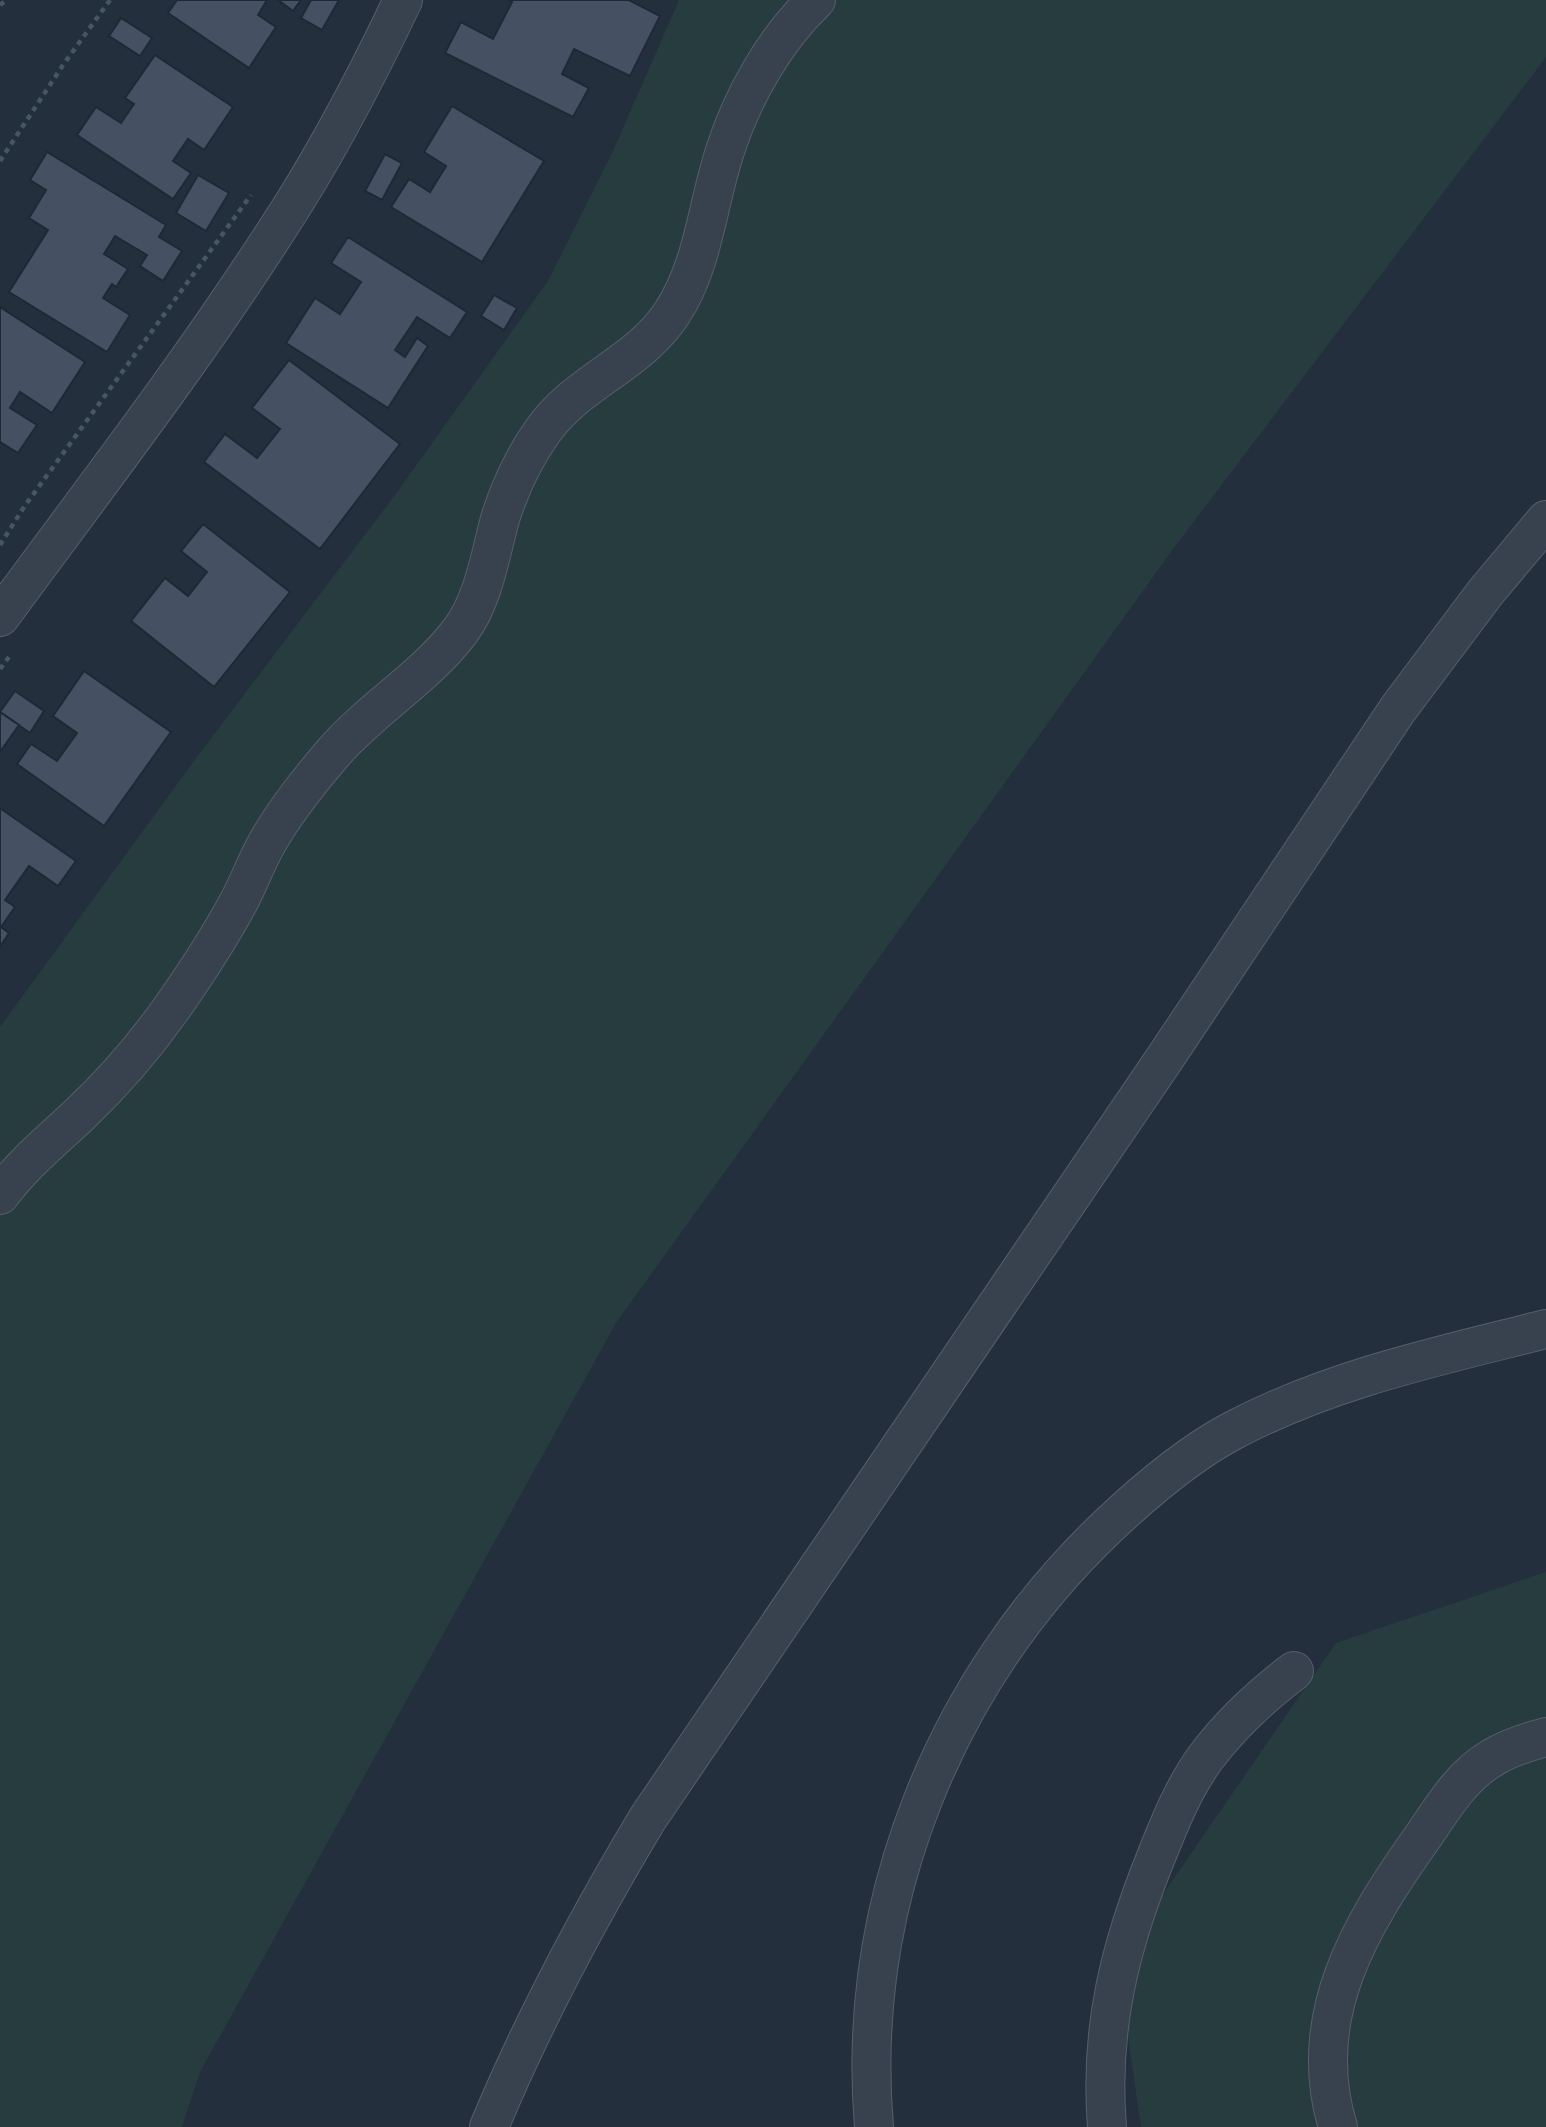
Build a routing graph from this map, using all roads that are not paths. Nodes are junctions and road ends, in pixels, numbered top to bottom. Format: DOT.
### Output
graph roads {
  1 [pos="403,0"];
  2 [pos="816,0"];
  3 [pos="1546,520"];
  4 [pos="0,617"];
  5 [pos="0,1195"];
  6 [pos="1546,1329"];
  7 [pos="1294,1671"];
  8 [pos="1546,1737"];
  9 [pos="489,2127"];
  10 [pos="874,2127"];
  11 [pos="1107,2127"];
  12 [pos="1338,2127"];
  1 -- 4 [label="street"];
  2 -- 5 [label="street"];
  3 -- 9 [label="street"];
  6 -- 10 [label="street"];
  7 -- 11 [label="street"];
  8 -- 12 [label="street"];
}
